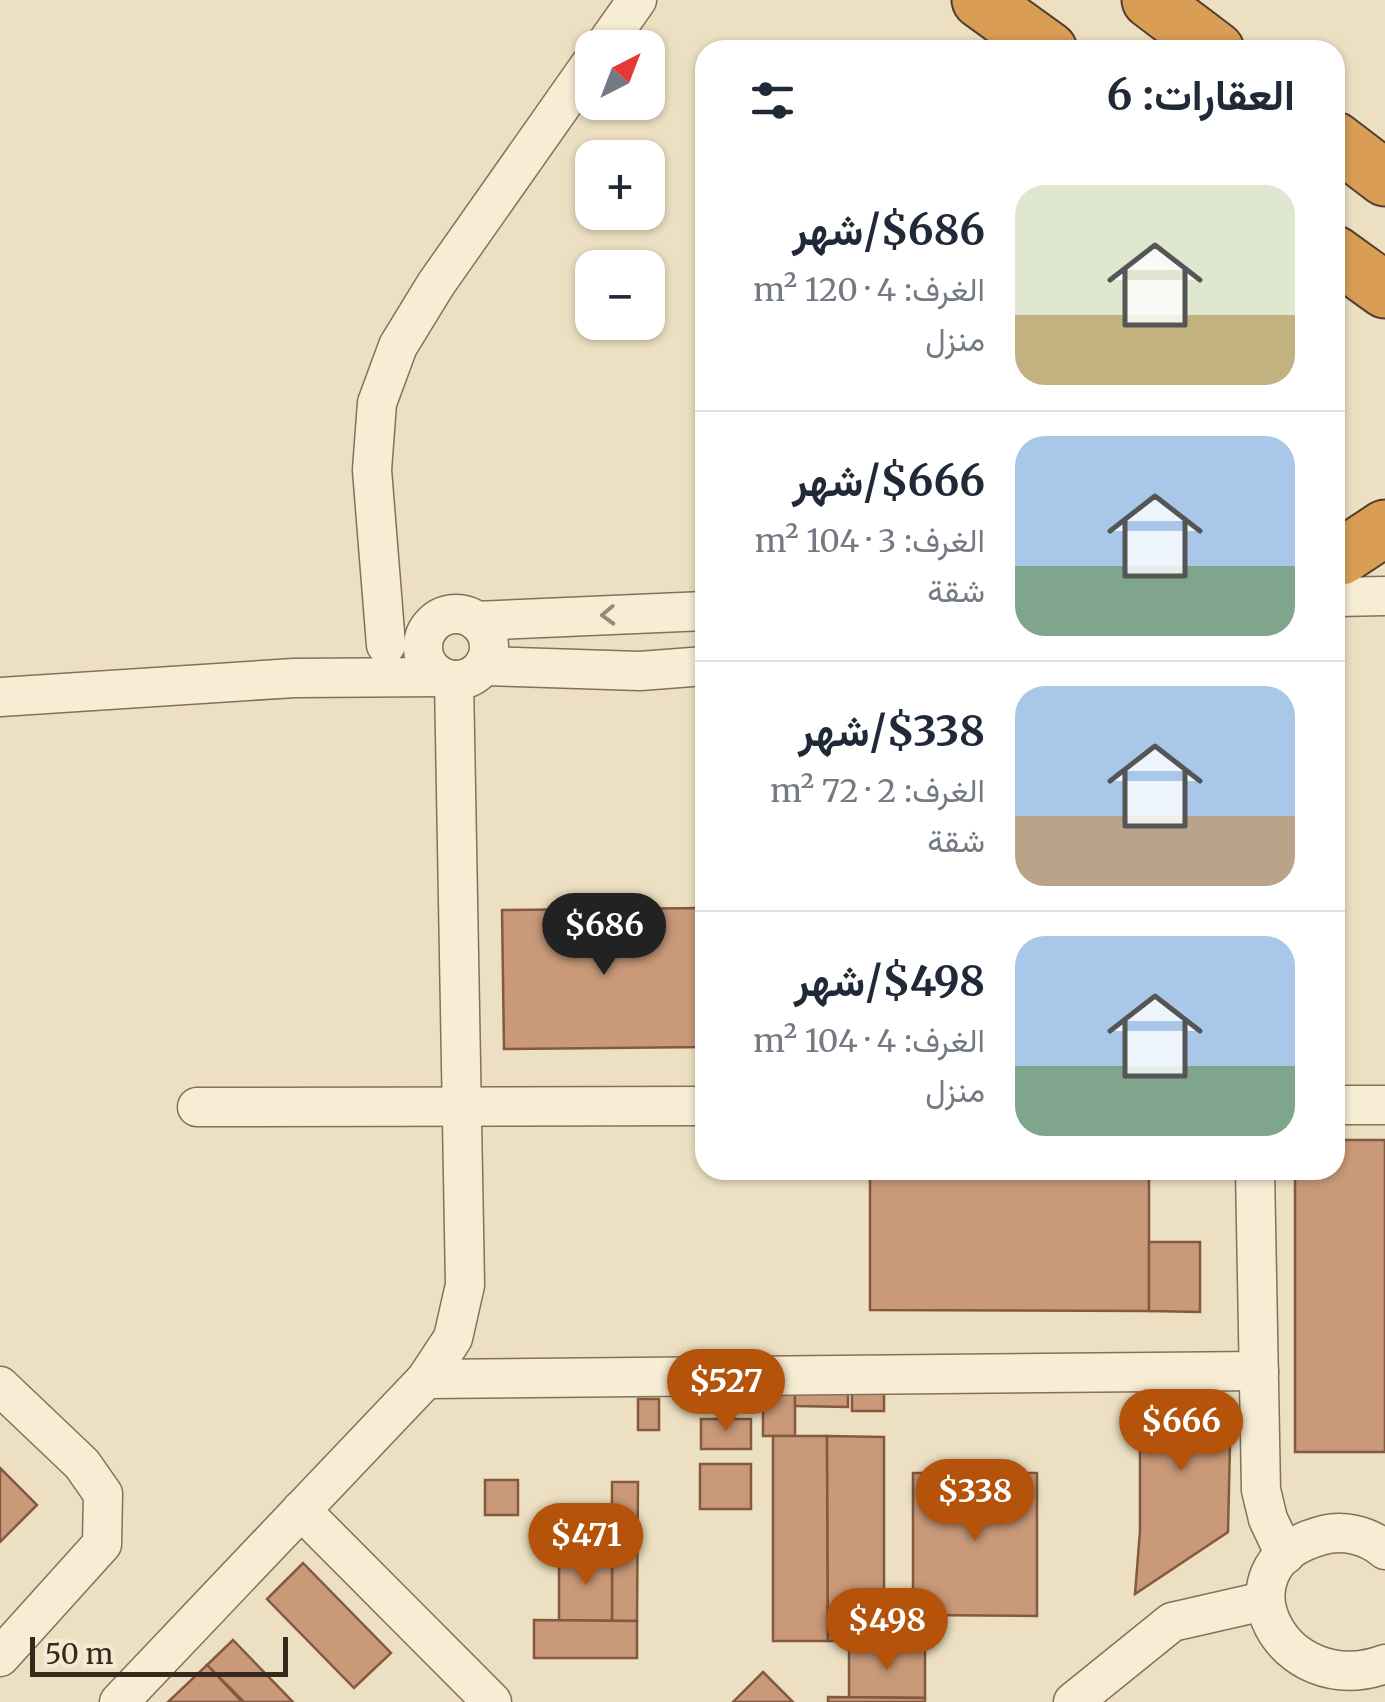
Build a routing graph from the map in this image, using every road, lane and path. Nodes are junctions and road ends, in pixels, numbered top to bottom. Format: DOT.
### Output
graph roads {
  1 [pos="637,0"];
  2 [pos="980,0"];
  3 [pos="1150,0"];
  4 [pos="616,30"];
  5 [pos="1036,40"];
  6 [pos="1203,40"];
  7 [pos="575,86"];
  8 [pos="1345,148"];
  9 [pos="1385,178"];
  10 [pos="1345,261"];
  11 [pos="1385,290"];
  12 [pos="1346,564"];
  13 [pos="1385,596"];
  14 [pos="695,611"];
  15 [pos="476,621"];
  16 [pos="429,626"];
  17 [pos="386,644"];
  18 [pos="695,667"];
  19 [pos="459,674"];
  20 [pos="294,678"];
  21 [pos="0,697"];
  22 [pos="1345,1105"];
  23 [pos="1385,1105"];
  24 [pos="460,1106"];
  25 [pos="695,1106"];
  26 [pos="197,1107"];
  27 [pos="1255,1180"];
  28 [pos="1258,1371"];
  29 [pos="426,1379"];
  30 [pos="0,1386"];
  31 [pos="301,1510"];
  32 [pos="1385,1550"];
  33 [pos="1285,1555"];
  34 [pos="1264,1601"];
  35 [pos="0,1657"];
  36 [pos="1385,1664"];
  37 [pos="1344,1692"];
  38 [pos="119,1702"];
  39 [pos="492,1702"];
  40 [pos="1073,1702"];
  1 -- 4 [label="street"];
  2 -- 5 [label="highway"];
  3 -- 6 [label="highway"];
  7 -- 17 [label="street"];
  8 -- 9 [label="highway"];
  10 -- 11 [label="highway"];
  12 -- 13 [label="street"];
  14 -- 15 [label="street, one-way"];
  15 -- 16 [label="street"];
  15 -- 19 [label="street"];
  16 -- 17 [label="street"];
  16 -- 19 [label="street"];
  17 -- 20 [label="street"];
  18 -- 19 [label="street"];
  19 -- 20 [label="street"];
  19 -- 24 [label="street"];
  20 -- 21 [label="street"];
  22 -- 23 [label="street"];
  24 -- 25 [label="street"];
  24 -- 26 [label="street"];
  24 -- 29 [label="street"];
  27 -- 28 [label="street"];
  28 -- 29 [label="street"];
  28 -- 33 [label="street"];
  29 -- 31 [label="street"];
  30 -- 35 [label="street"];
  31 -- 38 [label="street"];
  31 -- 39 [label="street"];
  32 -- 33 [label="street"];
  33 -- 34 [label="street"];
  34 -- 37 [label="street"];
  34 -- 40 [label="street"];
  36 -- 37 [label="street"];
}
